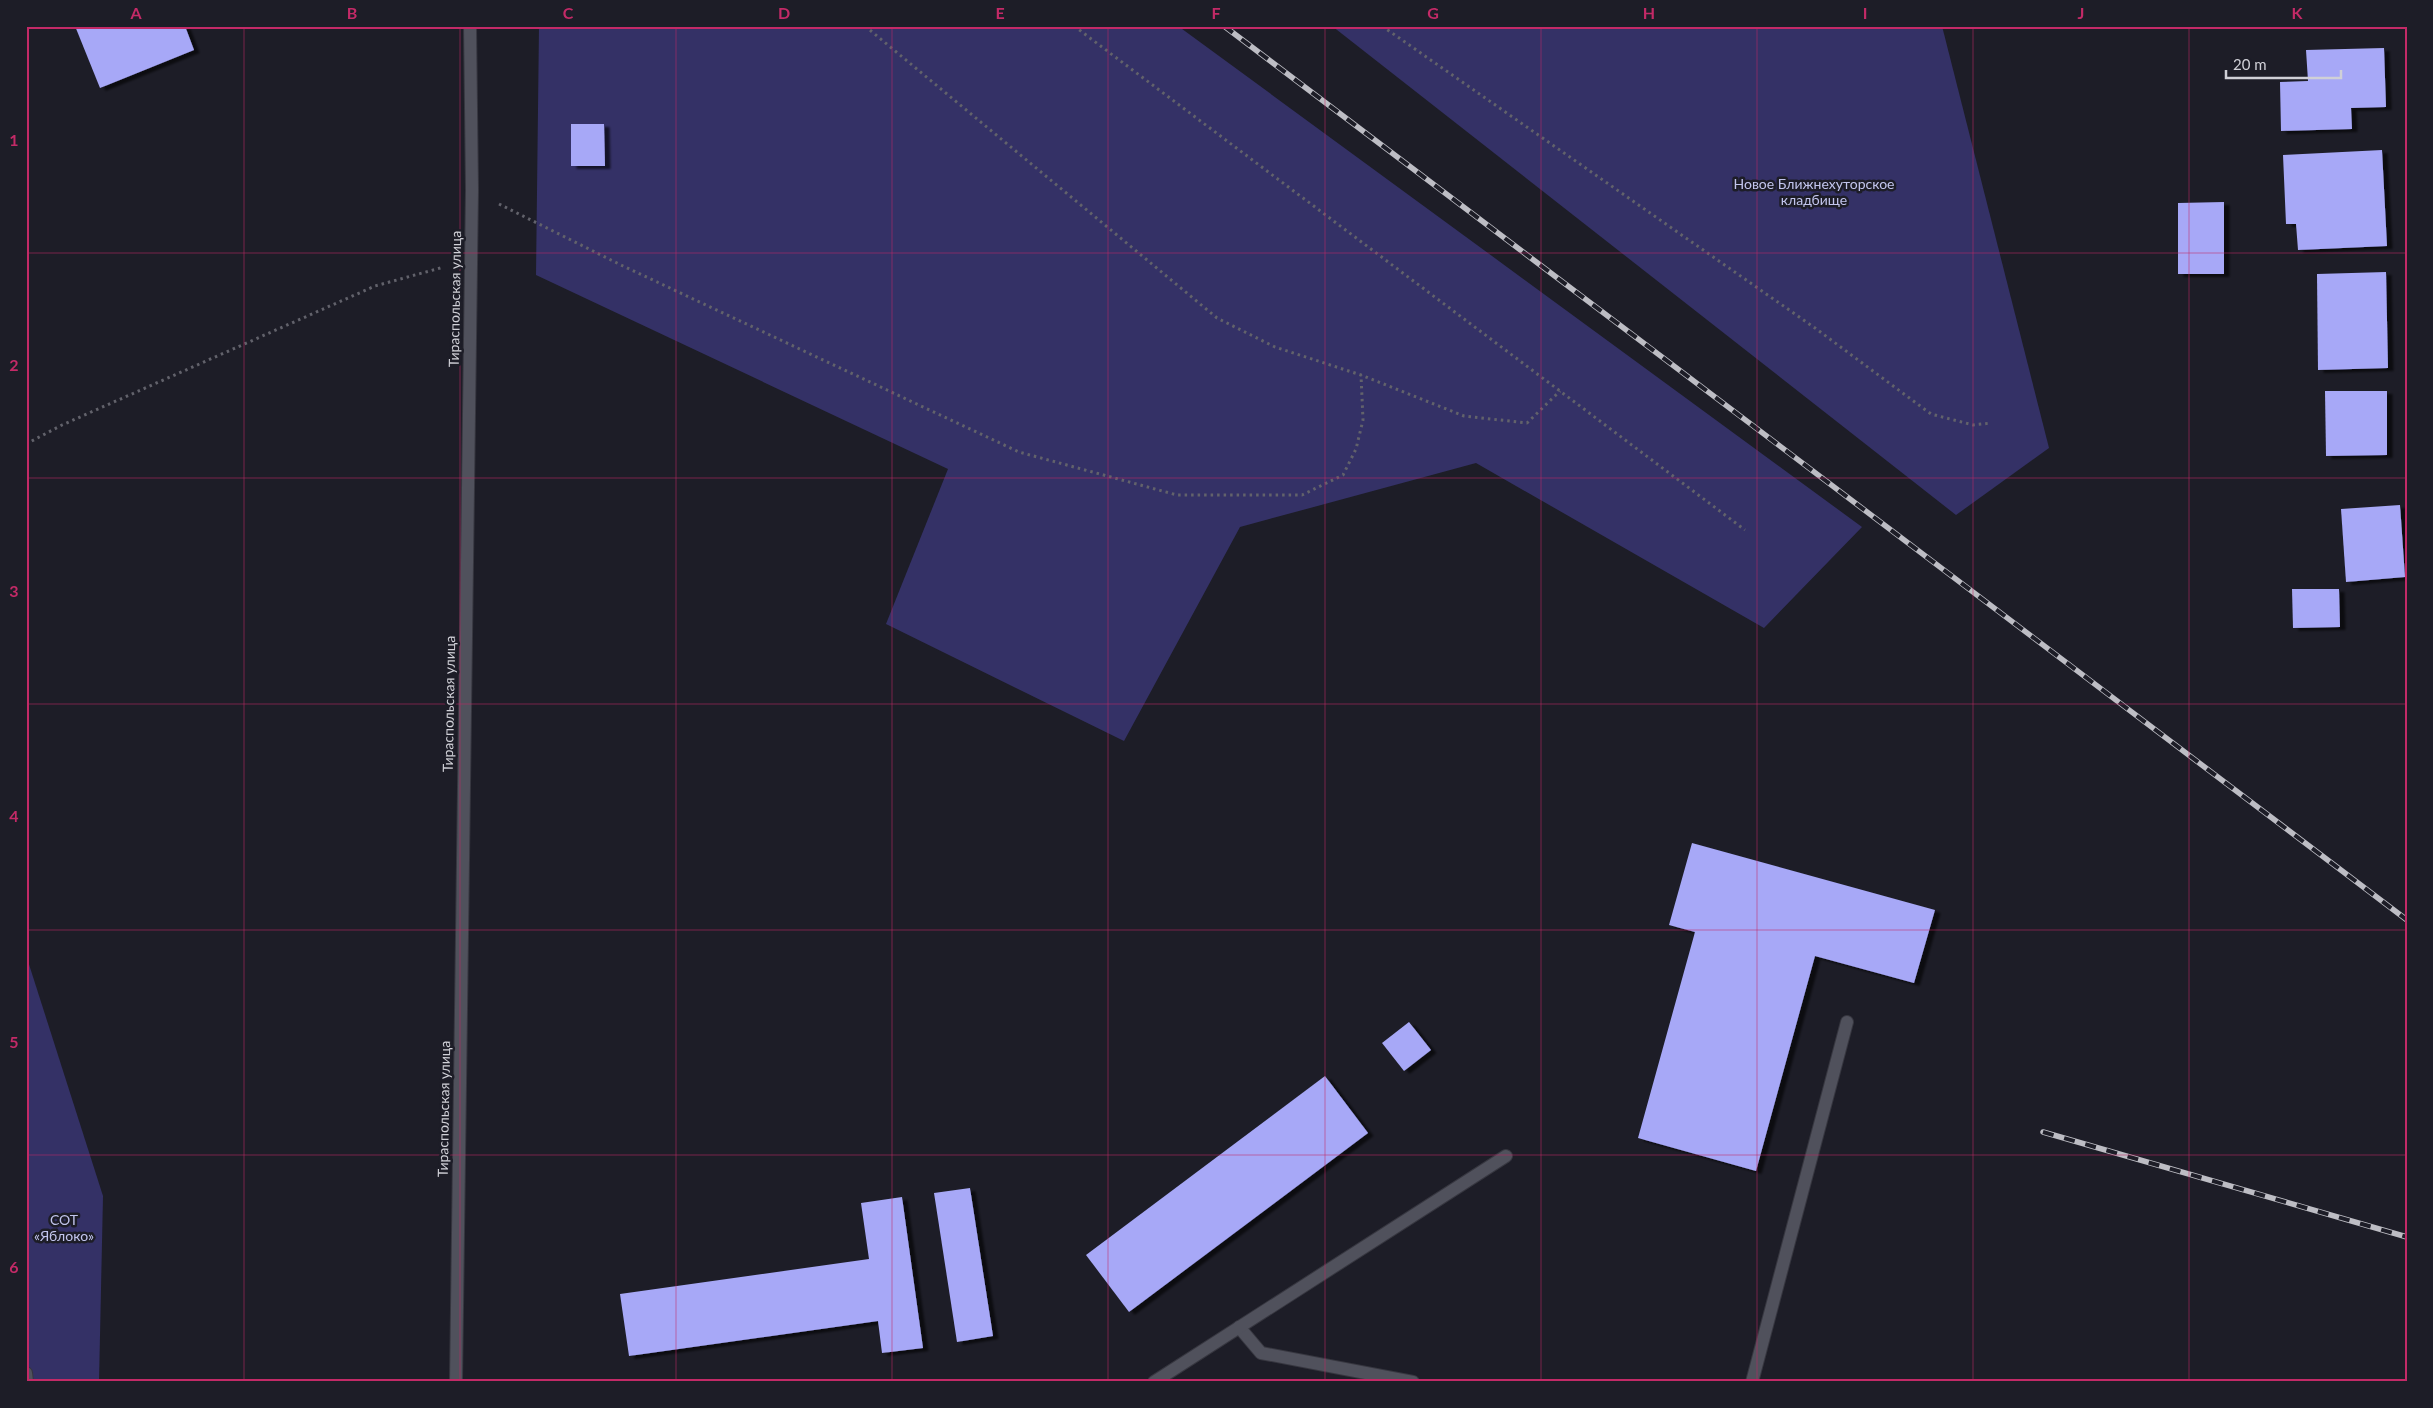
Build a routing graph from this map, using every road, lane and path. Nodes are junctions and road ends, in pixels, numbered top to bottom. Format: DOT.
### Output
graph roads {
  1 [pos="470,26"];
  2 [pos="865,26"];
  3 [pos="1074,26"];
  4 [pos="1382,26"];
  5 [pos="472,190"];
  6 [pos="470,259"];
  7 [pos="1361,375"];
  8 [pos="1560,391"];
  9 [pos="1991,423"];
  10 [pos="26,444"];
  11 [pos="1745,530"];
  12 [pos="1847,1022"];
  13 [pos="1506,1156"];
  14 [pos="1239,1327"];
  15 [pos="26,1373"];
  16 [pos="1373,1378"];
  17 [pos="27,1382"];
  18 [pos="456,1382"];
  19 [pos="1154,1382"];
  20 [pos="1412,1382"];
  21 [pos="1752,1382"];
  1 -- 5 [label="street, Тираспольская улица"];
  2 -- 7 [label="path"];
  3 -- 8 [label="path"];
  4 -- 9 [label="path"];
  5 -- 6 [label="street, Тираспольская улица"];
  5 -- 7 [label="path"];
  6 -- 10 [label="path"];
  6 -- 18 [label="street, Тираспольская улица"];
  7 -- 8 [label="path"];
  8 -- 11 [label="path"];
  12 -- 21 [label="street"];
  13 -- 14 [label="street"];
  14 -- 16 [label="street"];
  14 -- 19 [label="street"];
  15 -- 17 [label="street"];
  16 -- 20 [label="street"];
}
